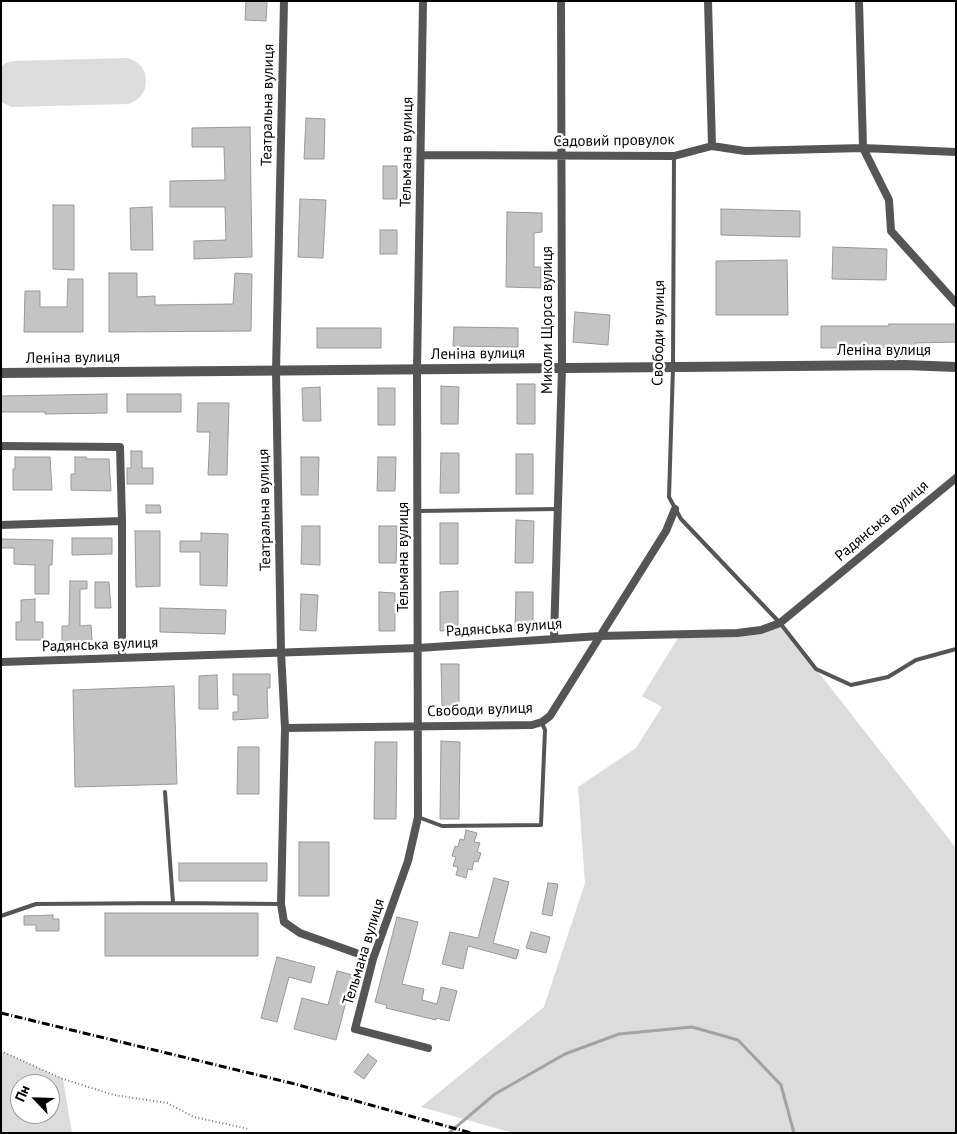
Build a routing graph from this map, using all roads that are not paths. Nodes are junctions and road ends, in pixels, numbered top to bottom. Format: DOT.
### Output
graph roads {
  1 [pos="284,1"];
  2 [pos="423,1"];
  3 [pos="561,1"];
  4 [pos="708,1"];
  5 [pos="859,1"];
  6 [pos="712,146"];
  7 [pos="863,148"];
  8 [pos="956,152"];
  9 [pos="421,155"];
  10 [pos="561,156"];
  11 [pos="674,156"];
  12 [pos="956,303"];
  13 [pos="673,367"];
  14 [pos="956,367"];
  15 [pos="562,368"];
  16 [pos="417,370"];
  17 [pos="276,371"];
  18 [pos="1,373"];
  19 [pos="1,446"];
  20 [pos="956,478"];
  21 [pos="558,509"];
  22 [pos="675,509"];
  23 [pos="418,510"];
  24 [pos="122,521"];
  25 [pos="1,525"];
  26 [pos="780,623"];
  27 [pos="600,636"];
  28 [pos="554,638"];
  29 [pos="418,648"];
  30 [pos="956,649"];
  31 [pos="281,652"];
  32 [pos="122,658"];
  33 [pos="1,662"];
  34 [pos="542,722"];
  35 [pos="419,726"];
  36 [pos="285,728"];
  37 [pos="165,792"];
  38 [pos="418,817"];
  39 [pos="173,903"];
  40 [pos="281,904"];
  41 [pos="1,916"];
  42 [pos="373,959"];
  43 [pos="428,1048"];
  1 -- 17 [label="street, Театральна вулиця"];
  2 -- 9 [label="street, Тельмана вулиця"];
  3 -- 10 [label="street, Миколи Щорса вулиця"];
  4 -- 6 [label="street"];
  5 -- 7 [label="street"];
  6 -- 7 [label="street, Садовий провулок"];
  6 -- 11 [label="street, Садовий провулок"];
  7 -- 8 [label="street, Садовий провулок"];
  7 -- 12 [label="street"];
  9 -- 10 [label="street, Садовий провулок"];
  9 -- 16 [label="street, Тельмана вулиця"];
  10 -- 11 [label="street, Садовий провулок"];
  10 -- 15 [label="street, Миколи Щорса вулиця"];
  11 -- 13 [label="lane, Свободи вулиця"];
  13 -- 14 [label="street, Леніна вулиця"];
  13 -- 15 [label="street, Леніна вулиця"];
  13 -- 22 [label="lane, Свободи вулиця"];
  15 -- 16 [label="street, Леніна вулиця"];
  15 -- 21 [label="street, Миколи Щорса вулиця"];
  16 -- 17 [label="street, Леніна вулиця"];
  16 -- 23 [label="street, Тельмана вулиця"];
  17 -- 18 [label="street, Леніна вулиця"];
  17 -- 31 [label="street, Театральна вулиця"];
  19 -- 24 [label="street"];
  20 -- 26 [label="street, Радянська вулиця"];
  21 -- 23 [label="lane"];
  21 -- 28 [label="street, Миколи Щорса вулиця"];
  22 -- 26 [label="lane, Свободи вулиця"];
  22 -- 27 [label="street, Свободи вулиця"];
  23 -- 29 [label="street, Тельмана вулиця"];
  24 -- 25 [label="street"];
  24 -- 32 [label="street"];
  26 -- 27 [label="street, Радянська вулиця"];
  26 -- 30 [label="lane, Свободи вулиця"];
  27 -- 28 [label="street, Радянська вулиця"];
  27 -- 34 [label="street, Свободи вулиця"];
  28 -- 29 [label="street, Радянська вулиця"];
  29 -- 31 [label="street, Радянська вулиця"];
  29 -- 35 [label="street, Тельмана вулиця"];
  31 -- 32 [label="street, Радянська вулиця"];
  31 -- 36 [label="street, Театральна вулиця"];
  32 -- 33 [label="street, Радянська вулиця"];
  34 -- 35 [label="street, Свободи вулиця"];
  34 -- 38 [label="lane"];
  35 -- 36 [label="street, Свободи вулиця"];
  35 -- 38 [label="street, Тельмана вулиця"];
  36 -- 40 [label="street, Театральна вулиця"];
  37 -- 39 [label="lane"];
  38 -- 42 [label="street, Тельмана вулиця"];
  39 -- 40 [label="lane"];
  39 -- 41 [label="lane"];
  40 -- 42 [label="street, Театральна вулиця"];
  42 -- 43 [label="street, Тельмана вулиця"];
}
